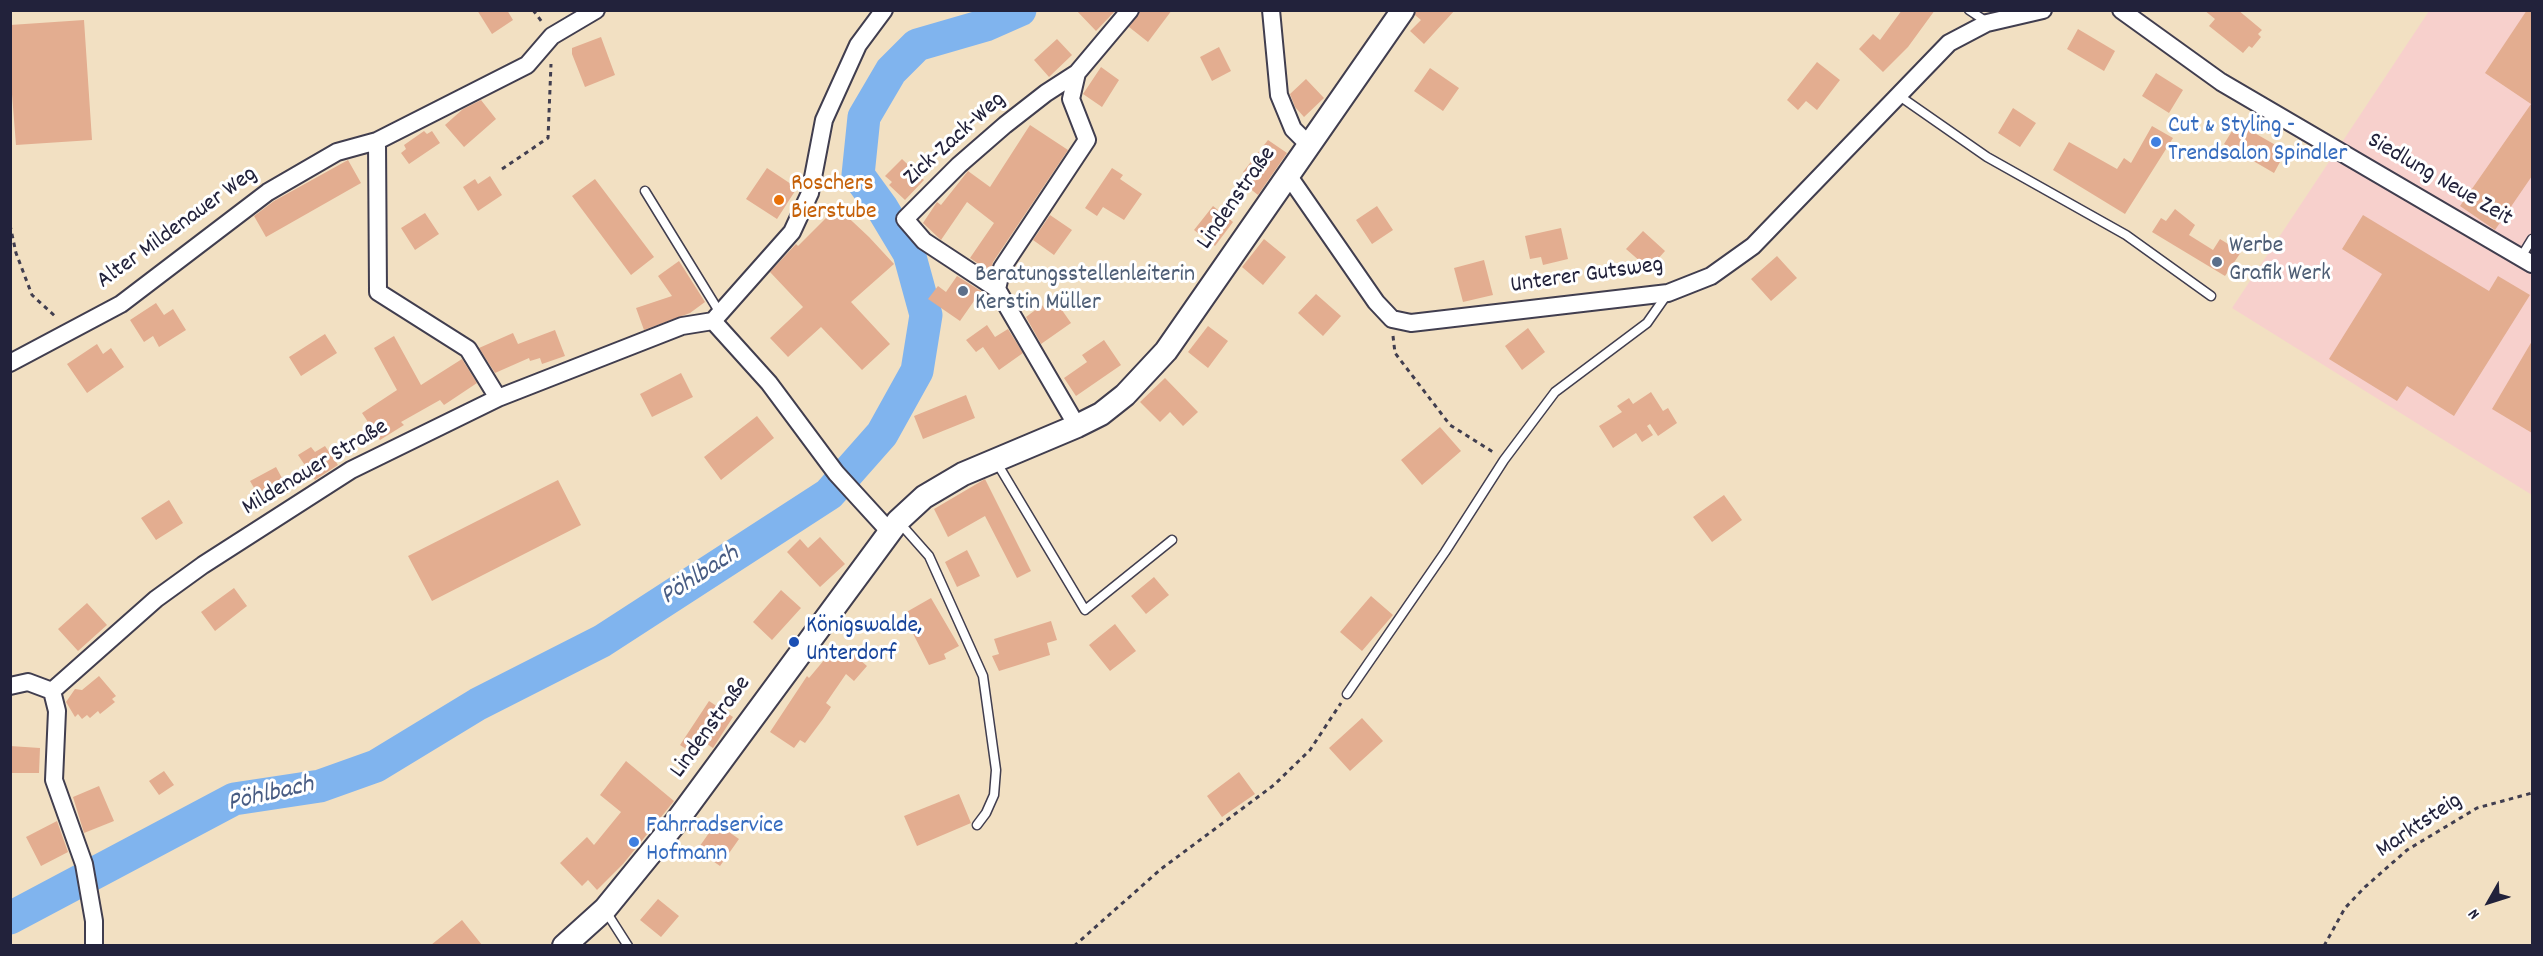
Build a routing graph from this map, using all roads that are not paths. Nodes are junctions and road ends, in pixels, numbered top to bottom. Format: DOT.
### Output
graph roads {
  1 [pos="596,10"];
  2 [pos="884,10"];
  3 [pos="1130,10"];
  4 [pos="1271,10"];
  5 [pos="1403,10"];
  6 [pos="1969,10"];
  7 [pos="2043,10"];
  8 [pos="2121,10"];
  9 [pos="1987,23"];
  10 [pos="1077,73"];
  11 [pos="1898,95"];
  12 [pos="377,141"];
  13 [pos="1308,145"];
  14 [pos="1288,175"];
  15 [pos="645,191"];
  16 [pos="2532,239"];
  17 [pos="2527,261"];
  18 [pos="997,289"];
  19 [pos="1668,293"];
  20 [pos="2211,296"];
  21 [pos="717,317"];
  22 [pos="10,363"];
  23 [pos="498,398"];
  24 [pos="1077,426"];
  25 [pos="996,460"];
  26 [pos="893,526"];
  27 [pos="1172,540"];
  28 [pos="10,686"];
  29 [pos="52,691"];
  30 [pos="1347,694"];
  31 [pos="977,825"];
  32 [pos="605,909"];
  33 [pos="94,945"];
  34 [pos="564,945"];
  35 [pos="628,945"];
  1 -- 12 [label="street, Alter Mildenauer Weg"];
  2 -- 21 [label="street"];
  3 -- 10 [label="street, Zick-Zack-Weg"];
  4 -- 13 [label="street"];
  5 -- 13 [label="main road, Lindenstraße"];
  6 -- 9 [label="lane"];
  7 -- 9 [label="street, Unterer Gutsweg"];
  8 -- 17 [label="street, Siedlung Neue Zeit"];
  9 -- 11 [label="street, Unterer Gutsweg"];
  10 -- 18 [label="street"];
  10 -- 18 [label="street, Zick-Zack-Weg"];
  11 -- 19 [label="street, Unterer Gutsweg"];
  11 -- 20 [label="lane"];
  12 -- 22 [label="street, Alter Mildenauer Weg"];
  12 -- 23 [label="street"];
  13 -- 14 [label="main road, Lindenstraße"];
  14 -- 19 [label="street, Unterer Gutsweg"];
  14 -- 24 [label="main road, Lindenstraße"];
  15 -- 21 [label="lane"];
  16 -- 17 [label="lane"];
  18 -- 24 [label="street, Zick-Zack-Weg"];
  19 -- 30 [label="lane"];
  21 -- 23 [label="street, Mildenauer Straße"];
  21 -- 26 [label="street"];
  23 -- 29 [label="street, Mildenauer Straße"];
  24 -- 25 [label="main road, Lindenstraße"];
  25 -- 26 [label="main road, Lindenstraße"];
  25 -- 27 [label="lane"];
  26 -- 31 [label="lane"];
  26 -- 32 [label="main road, Lindenstraße"];
  28 -- 29 [label="street"];
  29 -- 33 [label="street"];
  32 -- 34 [label="main road, Lindenstraße"];
  32 -- 35 [label="lane"];
}
